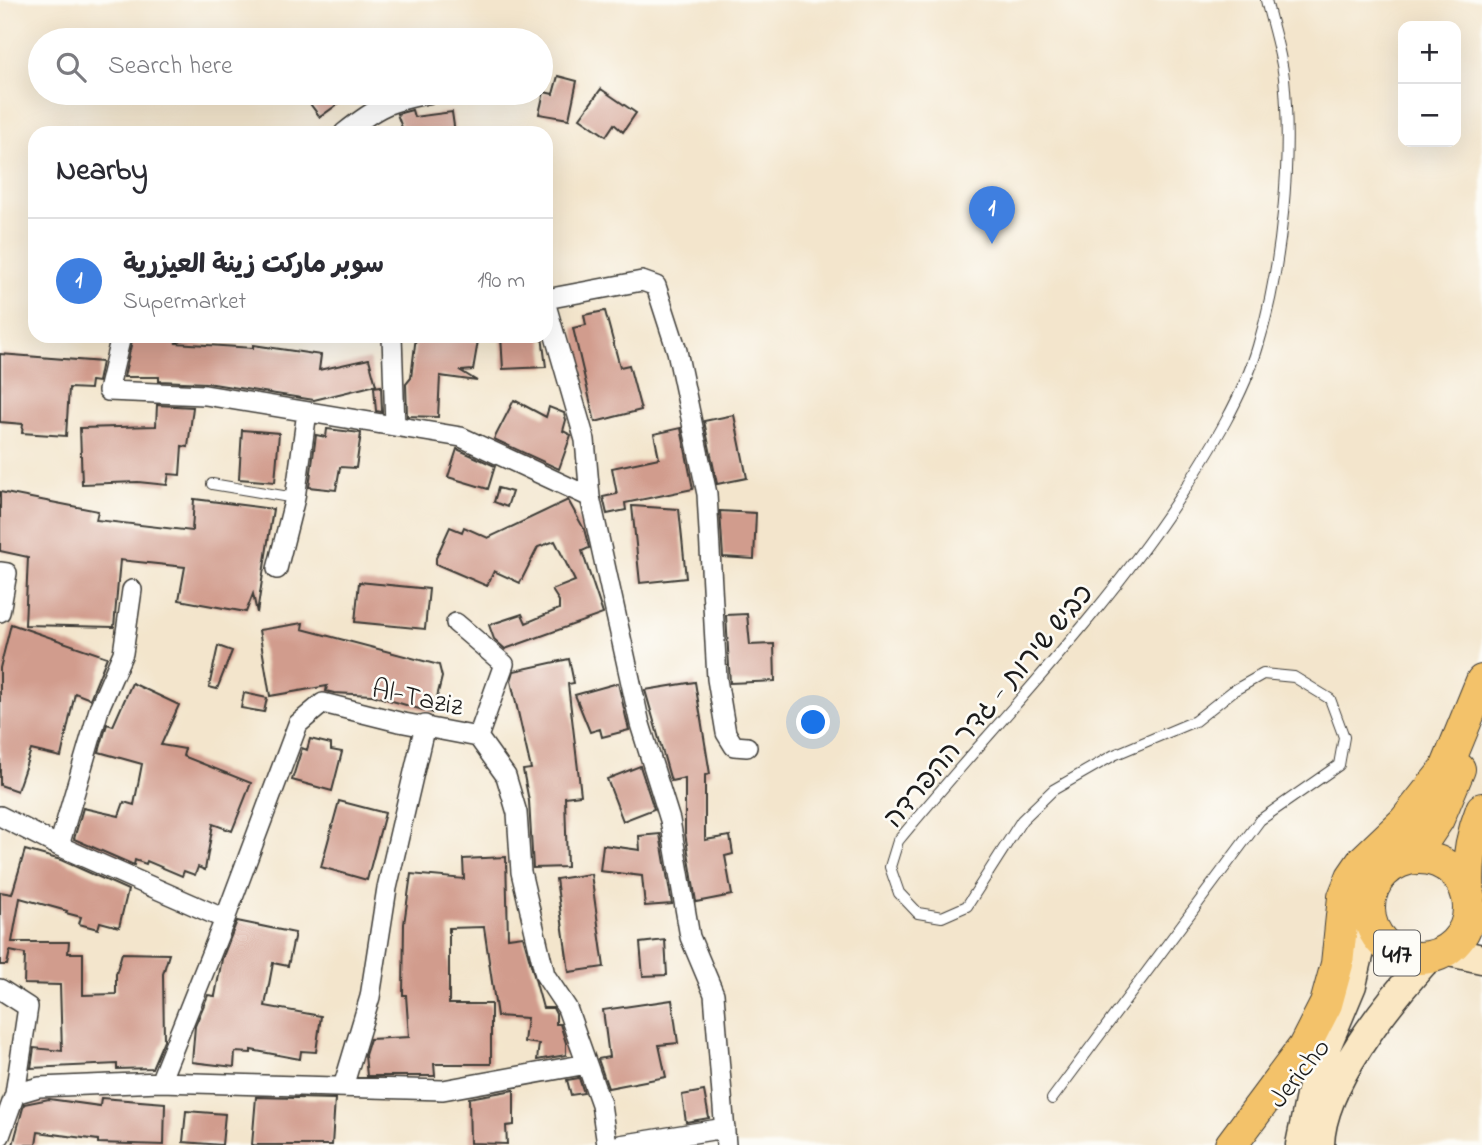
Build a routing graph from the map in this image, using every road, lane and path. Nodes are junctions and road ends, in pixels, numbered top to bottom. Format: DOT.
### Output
graph roads {
  1 [pos="1266,0"];
  2 [pos="382,105"];
  3 [pos="353,126"];
  4 [pos="553,298"];
  5 [pos="553,329"];
  6 [pos="119,343"];
  7 [pos="392,343"];
  8 [pos="307,412"];
  9 [pos="395,426"];
  10 [pos="212,484"];
  11 [pos="590,497"];
  12 [pos="295,498"];
  13 [pos="277,569"];
  14 [pos="0,572"];
  15 [pos="132,590"];
  16 [pos="0,612"];
  17 [pos="456,622"];
  18 [pos="1482,682"];
  19 [pos="425,725"];
  20 [pos="478,737"];
  21 [pos="747,747"];
  22 [pos="0,816"];
  23 [pos="1480,829"];
  24 [pos="59,846"];
  25 [pos="1412,858"];
  26 [pos="1474,908"];
  27 [pos="1369,914"];
  28 [pos="225,919"];
  29 [pos="1436,955"];
  30 [pos="1482,959"];
  31 [pos="0,989"];
  32 [pos="1333,1028"];
  33 [pos="587,1064"];
  34 [pos="160,1082"];
  35 [pos="343,1087"];
  36 [pos="15,1094"];
  37 [pos="1052,1099"];
  38 [pos="0,1136"];
  39 [pos="726,1137"];
  40 [pos="1314,1144"];
  41 [pos="607,1145"];
  42 [pos="621,1145"];
  43 [pos="1231,1145"];
  1 -- 37 [label="lane, כביש שירות - גדר ההפרדה"];
  2 -- 3 [label="street"];
  4 -- 21 [label="street"];
  5 -- 11 [label="street"];
  6 -- 8 [label="street"];
  7 -- 9 [label="street"];
  8 -- 9 [label="street"];
  8 -- 12 [label="street"];
  9 -- 11 [label="street"];
  10 -- 12 [label="lane"];
  11 -- 39 [label="street"];
  12 -- 13 [label="street"];
  14 -- 16 [label="street"];
  15 -- 24 [label="street"];
  17 -- 20 [label="street"];
  18 -- 25 [label="main road, 417"];
  18 -- 43 [label="main road"];
  19 -- 20 [label="street, Al-Taziz"];
  19 -- 28 [label="street, Al-Taziz"];
  19 -- 35 [label="street"];
  20 -- 33 [label="street, Al-Taziz"];
  22 -- 24 [label="street"];
  23 -- 26 [label="main road, 417"];
  24 -- 28 [label="street"];
  25 -- 26 [label="main road"];
  25 -- 27 [label="main road, 417"];
  26 -- 29 [label="main road, 417"];
  27 -- 29 [label="main road, 417"];
  27 -- 32 [label="main road"];
  28 -- 34 [label="street, Al-Taziz"];
  29 -- 30 [label="main road"];
  29 -- 40 [label="main road"];
  31 -- 36 [label="street"];
  32 -- 40 [label="main road"];
  32 -- 43 [label="main road, Jericho"];
  33 -- 35 [label="street"];
  33 -- 41 [label="street, Al-Taziz"];
  34 -- 35 [label="street"];
  34 -- 36 [label="street"];
  36 -- 38 [label="street"];
  39 -- 42 [label="street"];
}
